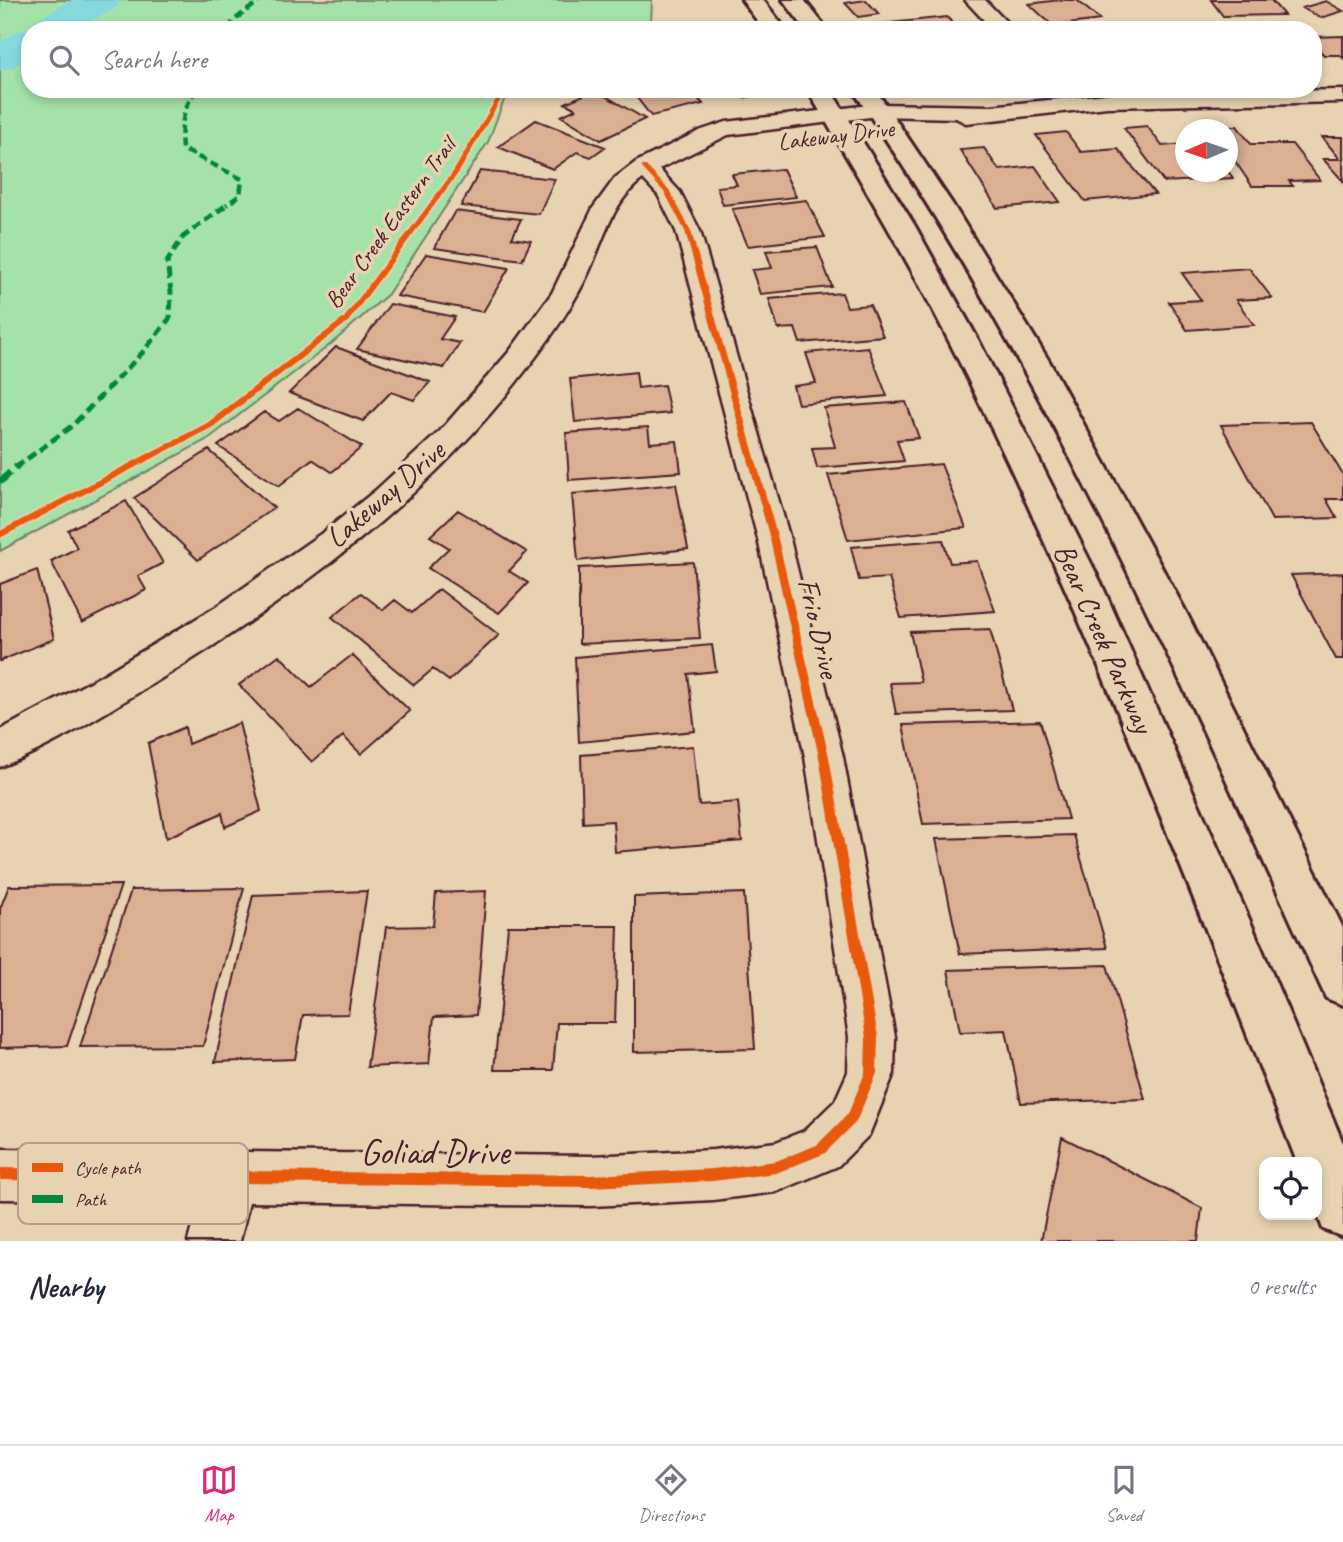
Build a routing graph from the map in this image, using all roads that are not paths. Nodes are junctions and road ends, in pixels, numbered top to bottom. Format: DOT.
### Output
graph roads {
  1 [pos="752,0"];
  2 [pos="793,0"];
  3 [pos="974,0"];
  4 [pos="768,21"];
  5 [pos="810,21"];
  6 [pos="995,21"];
  7 [pos="1322,96"];
  8 [pos="1343,96"];
  9 [pos="824,98"];
  10 [pos="869,98"];
  11 [pos="1062,98"];
  12 [pos="884,120"];
  13 [pos="841,124"];
  14 [pos="644,167"];
  15 [pos="0,749"];
  16 [pos="1343,981"];
  17 [pos="852,1118"];
  18 [pos="0,1174"];
  19 [pos="18,1174"];
  20 [pos="248,1178"];
  21 [pos="1343,1209"];
  22 [pos="218,1224"];
  23 [pos="214,1241"];
  1 -- 4 [label="main road"];
  2 -- 5 [label="main road"];
  3 -- 6 [label="street"];
  7 -- 8 [label="street, Lakeway Drive"];
  9 -- 13 [label="main road, Bear Creek Parkway"];
  10 -- 12 [label="main road"];
  11 -- 12 [label="street, Lakeway Drive"];
  12 -- 13 [label="street, Lakeway Drive"];
  12 -- 16 [label="main road"];
  13 -- 14 [label="street, Lakeway Drive"];
  13 -- 21 [label="main road, Bear Creek Parkway"];
  14 -- 15 [label="street, Lakeway Drive"];
  14 -- 17 [label="street, Frio Drive"];
  17 -- 20 [label="street, Goliad Drive"];
  18 -- 19 [label="street, Goliad Drive"];
  22 -- 23 [label="street"];
}
